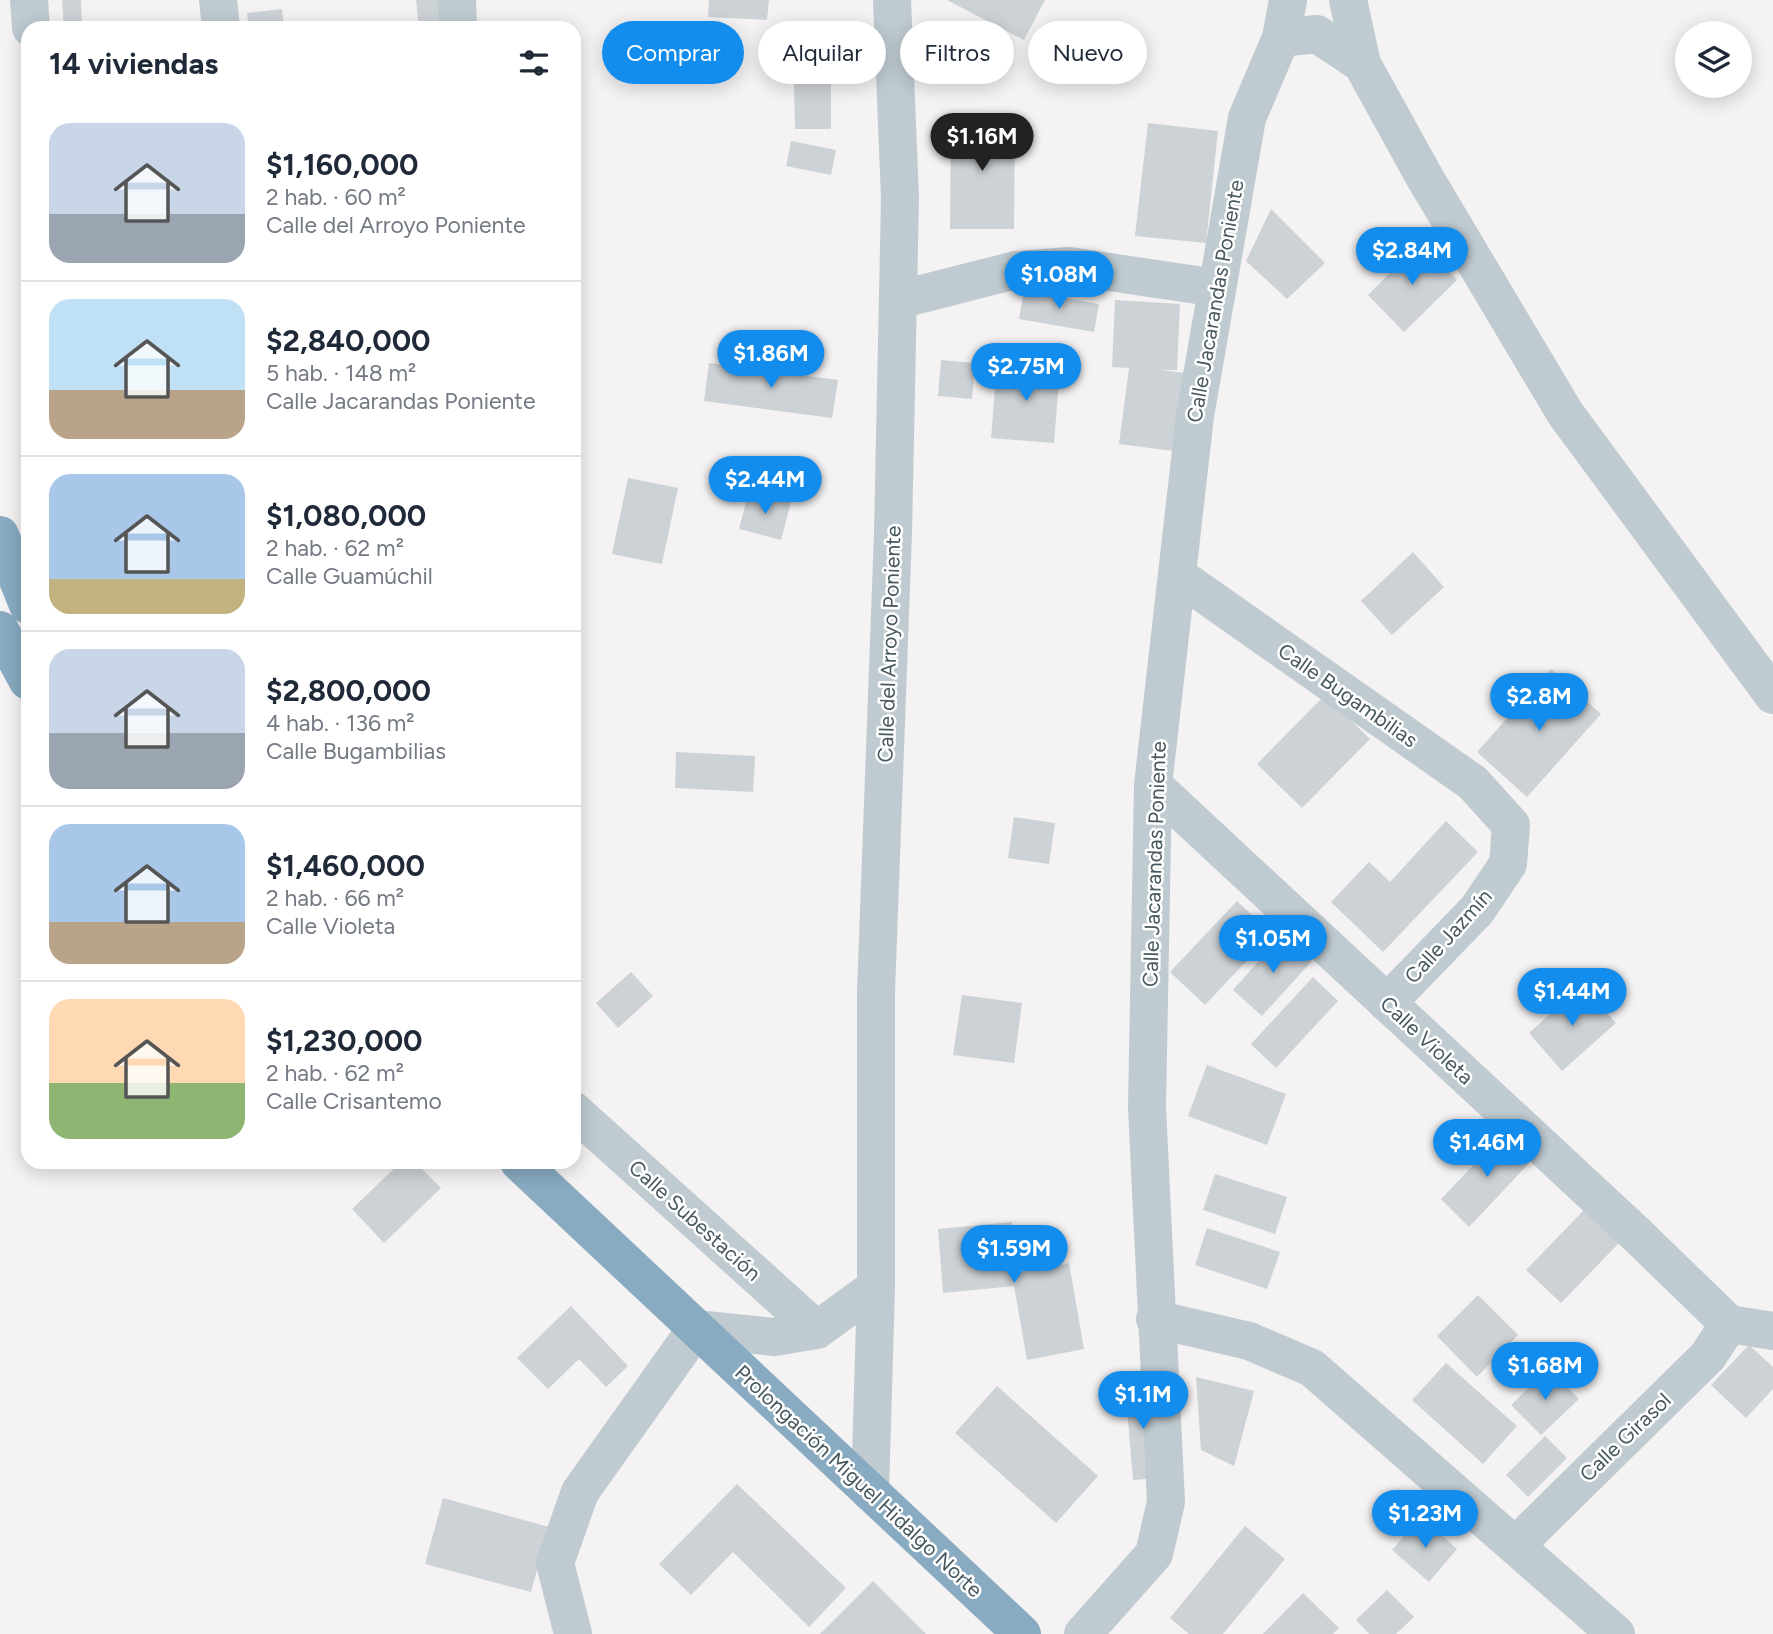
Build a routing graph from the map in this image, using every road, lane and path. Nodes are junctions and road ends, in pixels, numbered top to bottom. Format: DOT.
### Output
graph roads {
  1 [pos="29,0"];
  2 [pos="218,0"];
  3 [pos="457,0"];
  4 [pos="891,0"];
  5 [pos="1288,0"];
  6 [pos="1348,0"];
  7 [pos="30,21"];
  8 [pos="220,21"];
  9 [pos="458,21"];
  10 [pos="1281,38"];
  11 [pos="1362,64"];
  12 [pos="1217,288"];
  13 [pos="898,300"];
  14 [pos="0,535"];
  15 [pos="1177,575"];
  16 [pos="21,588"];
  17 [pos="0,630"];
  18 [pos="21,668"];
  19 [pos="0,681"];
  20 [pos="1773,695"];
  21 [pos="21,701"];
  22 [pos="1153,785"];
  23 [pos="1511,825"];
  24 [pos="1387,1003"];
  25 [pos="581,1117"];
  26 [pos="526,1169"];
  27 [pos="876,1287"];
  28 [pos="1155,1319"];
  29 [pos="1729,1324"];
  30 [pos="696,1329"];
  31 [pos="817,1330"];
  32 [pos="1773,1331"];
  33 [pos="870,1492"];
  34 [pos="1516,1545"];
  35 [pos="573,1634"];
  36 [pos="1022,1634"];
  37 [pos="1083,1634"];
  38 [pos="1616,1634"];
  1 -- 7 [label="street"];
  2 -- 8 [label="street"];
  3 -- 9 [label="street"];
  4 -- 13 [label="street, Calle del Arroyo Poniente"];
  5 -- 10 [label="street, Calle Jacarandas Poniente"];
  6 -- 11 [label="street"];
  10 -- 11 [label="street"];
  10 -- 12 [label="street, Calle Jacarandas Poniente"];
  11 -- 20 [label="street"];
  12 -- 13 [label="street"];
  12 -- 15 [label="street, Calle Jacarandas Poniente"];
  13 -- 27 [label="street, Calle del Arroyo Poniente"];
  14 -- 16 [label="highway"];
  15 -- 22 [label="street, Calle Jacarandas Poniente"];
  15 -- 23 [label="street, Calle Bugambilias"];
  17 -- 18 [label="highway"];
  19 -- 21 [label="highway"];
  22 -- 24 [label="street, Calle Violeta"];
  22 -- 28 [label="street, Calle Jacarandas Poniente"];
  23 -- 24 [label="street, Calle Jazmín"];
  24 -- 29 [label="street, Calle Violeta"];
  25 -- 31 [label="street, Calle Subestación"];
  26 -- 30 [label="highway, Prolongación Miguel Hidalgo Norte"];
  27 -- 31 [label="street"];
  27 -- 33 [label="street, Calle del Arroyo Poniente"];
  28 -- 34 [label="street"];
  28 -- 37 [label="street, Calle Jacarandas Poniente"];
  29 -- 32 [label="street"];
  29 -- 34 [label="street, Calle Girasol"];
  30 -- 31 [label="street"];
  30 -- 33 [label="highway, Prolongación Miguel Hidalgo Norte"];
  30 -- 35 [label="street"];
  33 -- 36 [label="highway, Prolongación Miguel Hidalgo Norte"];
  34 -- 38 [label="street"];
}
